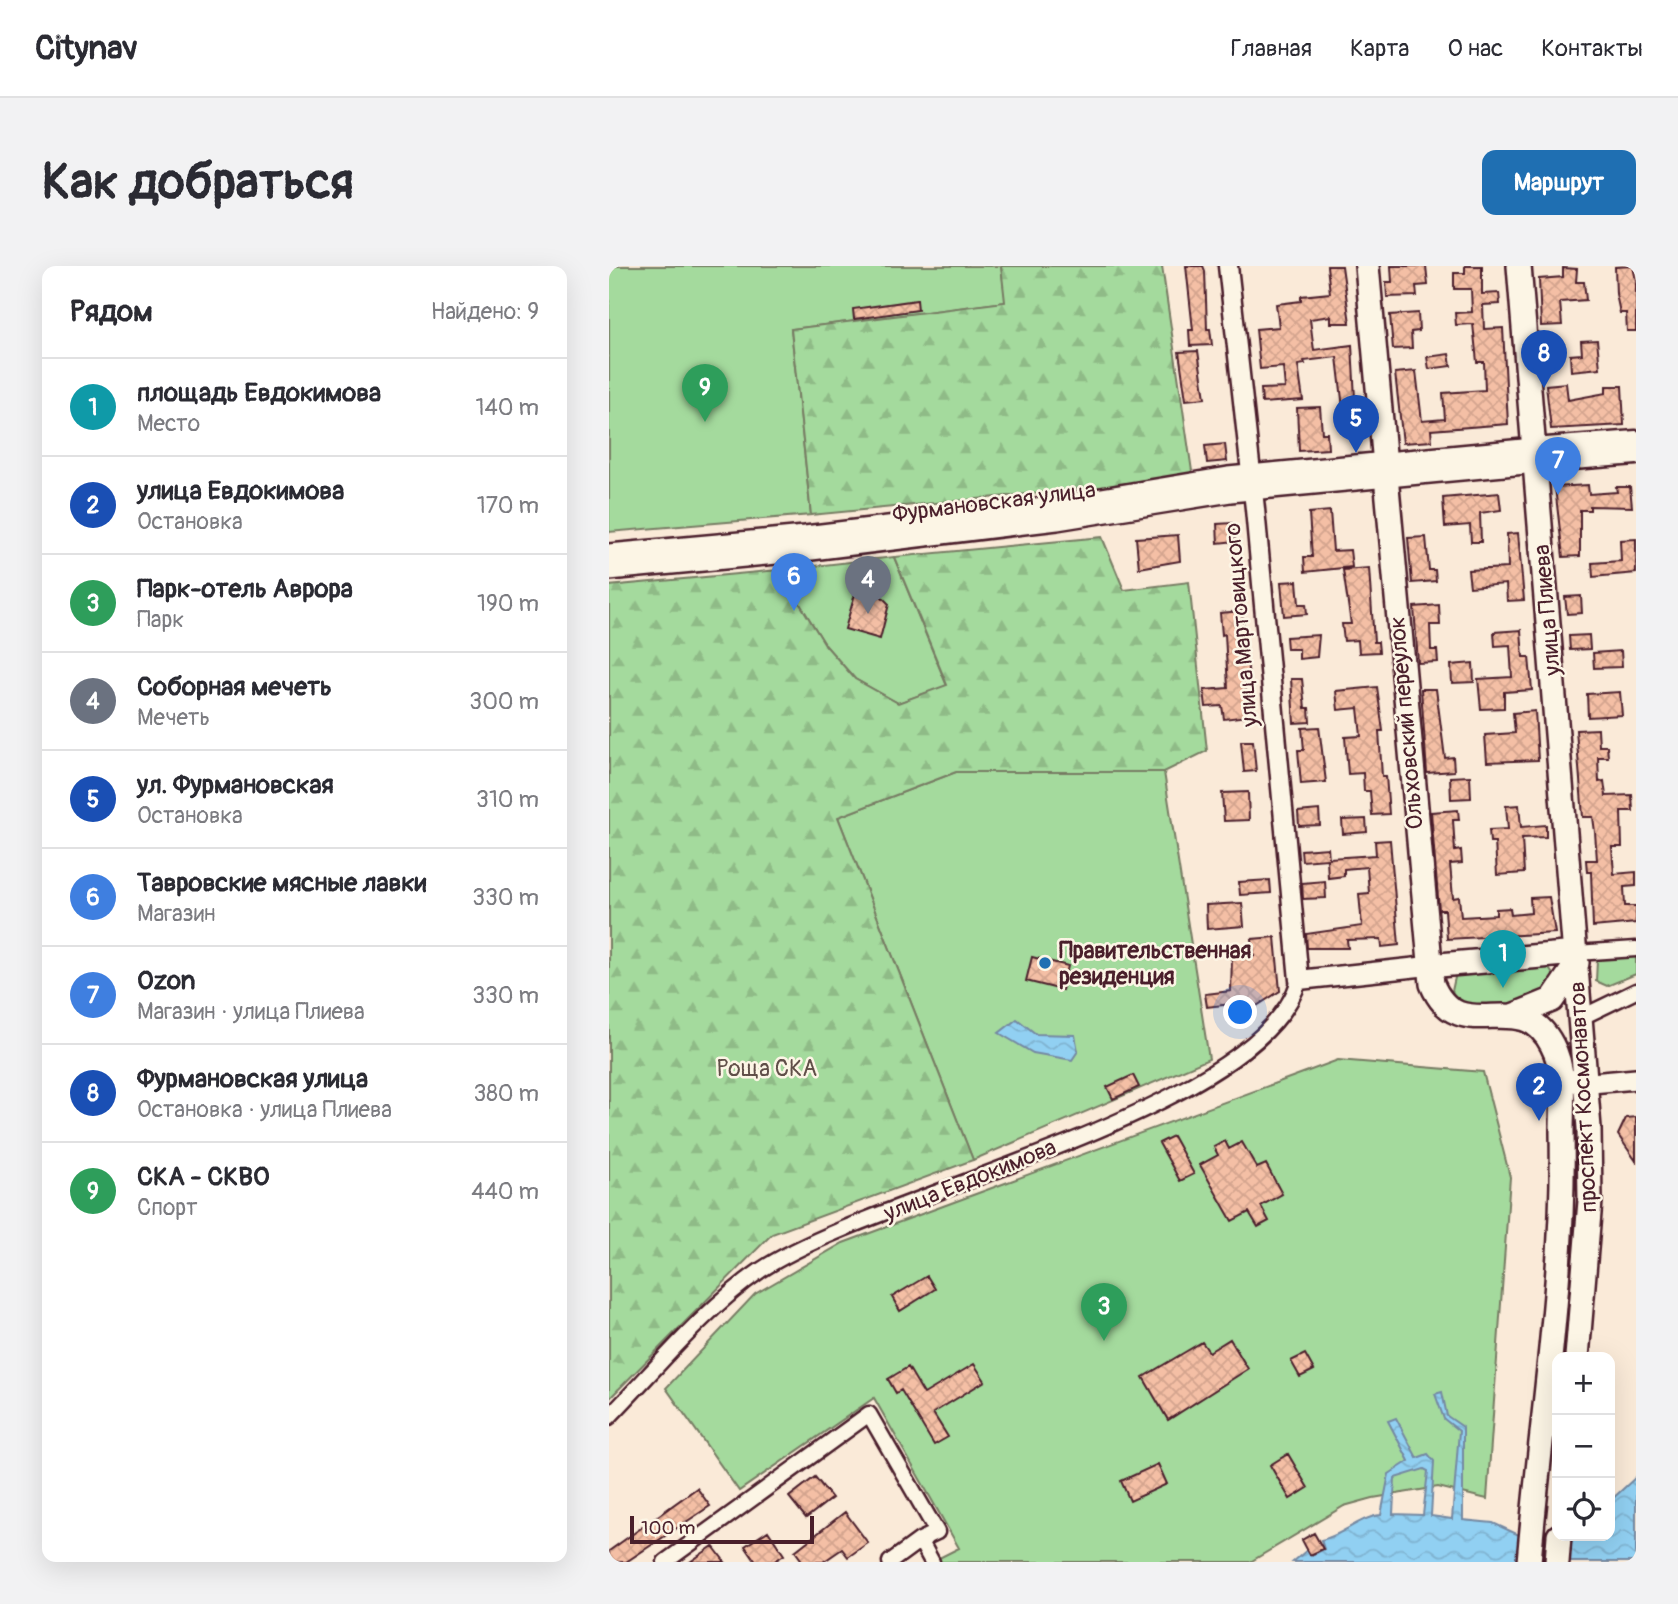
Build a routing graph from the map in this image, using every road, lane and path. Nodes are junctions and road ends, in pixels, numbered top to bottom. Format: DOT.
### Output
graph roads {
  1 [pos="1229,266"];
  2 [pos="1367,266"];
  3 [pos="1519,266"];
  4 [pos="1636,440"];
  5 [pos="1535,455"];
  6 [pos="1636,455"];
  7 [pos="1384,469"];
  8 [pos="1252,483"];
  9 [pos="609,554"];
  10 [pos="609,570"];
  11 [pos="1636,949"];
  12 [pos="1576,958"];
  13 [pos="1428,966"];
  14 [pos="1299,980"];
  15 [pos="1636,990"];
  16 [pos="1515,1015"];
  17 [pos="1580,1018"];
  18 [pos="1636,1079"];
  19 [pos="1568,1082"];
  20 [pos="1577,1352"];
  21 [pos="609,1417"];
  22 [pos="920,1540"];
  23 [pos="1559,1541"];
  24 [pos="665,1562"];
  25 [pos="890,1562"];
  26 [pos="932,1562"];
  27 [pos="1529,1562"];
  28 [pos="1557,1562"];
  1 -- 8 [label="street, улица Мартовицкого"];
  2 -- 7 [label="main road, Ольховский переулок"];
  3 -- 5 [label="main road, улица Плиева"];
  4 -- 5 [label="street, Фурмановская улица"];
  5 -- 6 [label="street, Фурмановская улица"];
  5 -- 7 [label="main road, Фурмановская улица"];
  5 -- 12 [label="main road, улица Плиева"];
  7 -- 8 [label="main road, Фурмановская улица"];
  7 -- 13 [label="main road, Ольховский переулок"];
  8 -- 9 [label="main road, Фурмановская улица"];
  8 -- 10 [label="main road, Фурмановская улица"];
  8 -- 14 [label="street, улица Мартовицкого"];
  11 -- 12 [label="street"];
  12 -- 13 [label="main road"];
  12 -- 16 [label="main road, проспект Космонавтов"];
  12 -- 17 [label="main road, проспект Космонавтов"];
  13 -- 14 [label="street"];
  13 -- 16 [label="main road, Ольховский переулок"];
  14 -- 21 [label="street, улица Евдокимова"];
  15 -- 17 [label="street"];
  16 -- 19 [label="main road"];
  17 -- 19 [label="main road, проспект Космонавтов"];
  18 -- 19 [label="main road"];
  19 -- 20 [label="main road, проспект Космонавтов"];
  19 -- 27 [label="main road, проспект Космонавтов"];
  22 -- 24 [label="street"];
  22 -- 25 [label="street"];
  22 -- 26 [label="street"];
  23 -- 28 [label="main road"];
}
